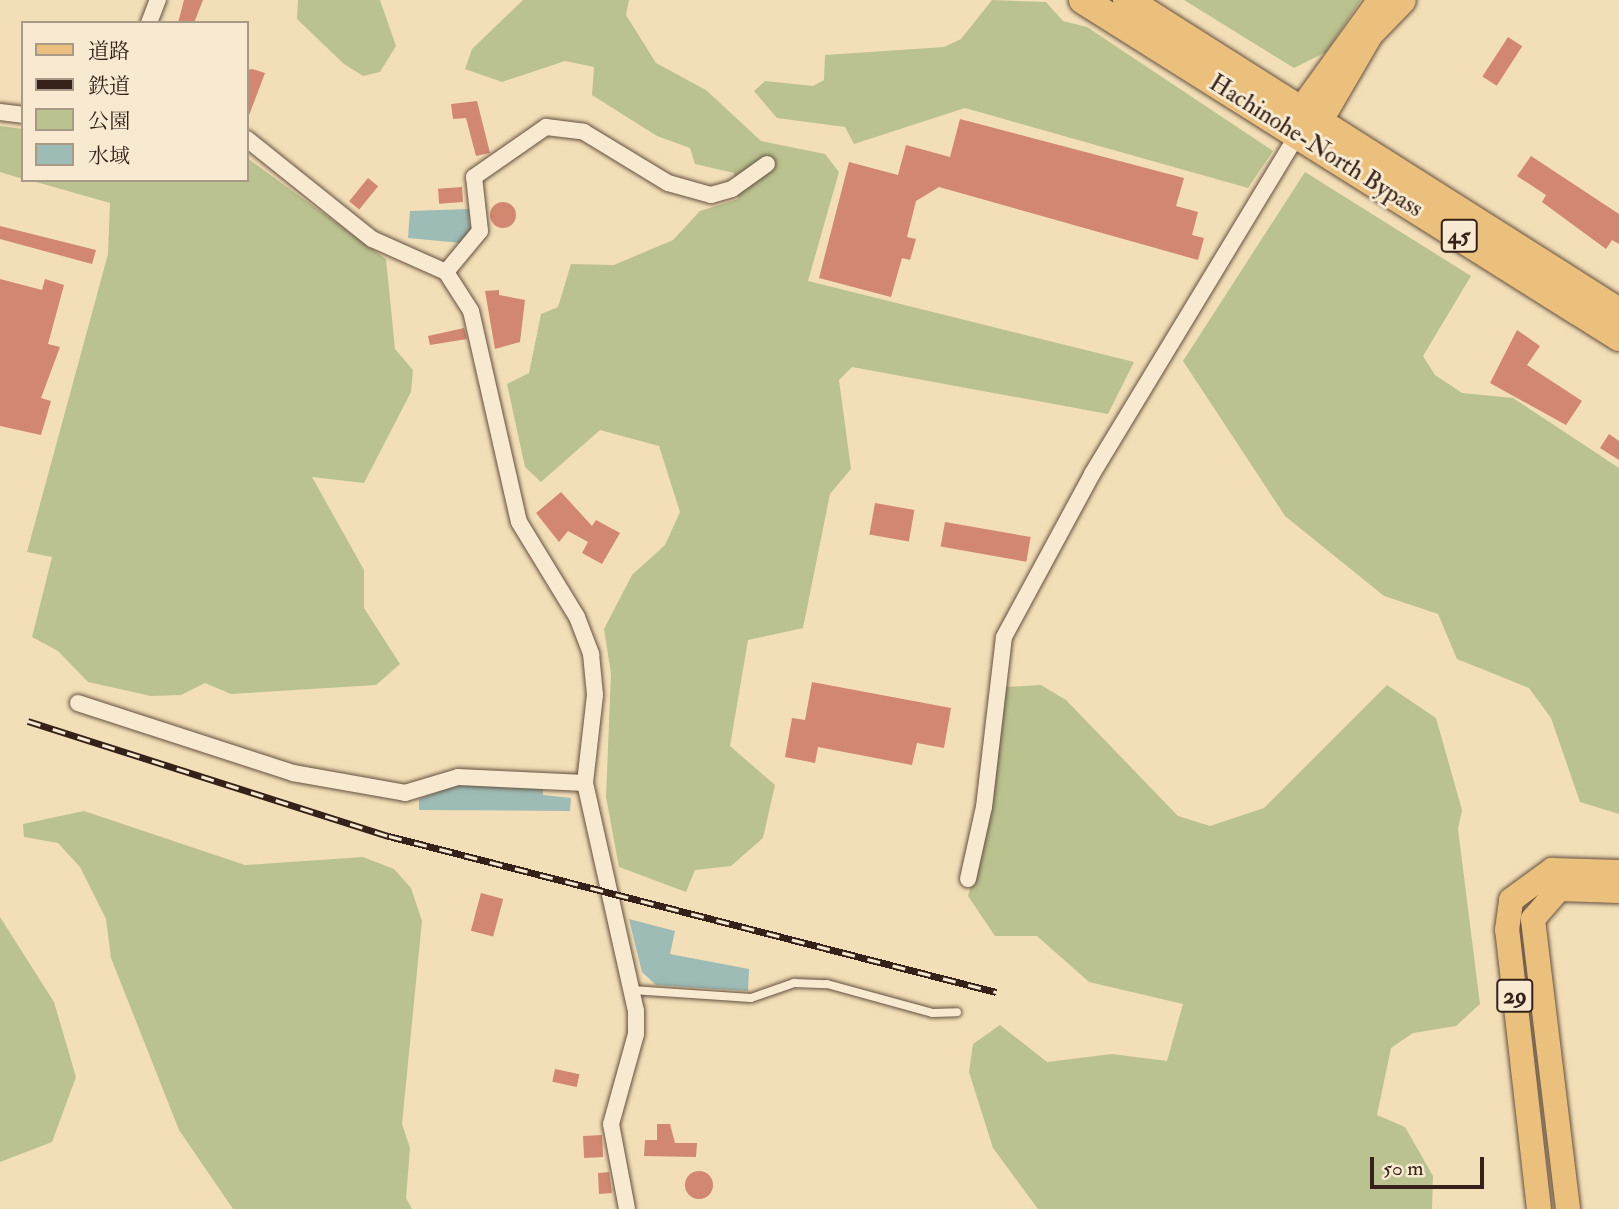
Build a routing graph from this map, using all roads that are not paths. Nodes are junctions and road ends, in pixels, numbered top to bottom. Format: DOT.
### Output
graph roads {
  1 [pos="158,0"];
  2 [pos="1083,0"];
  3 [pos="1127,0"];
  4 [pos="1381,0"];
  5 [pos="1402,0"];
  6 [pos="150,21"];
  7 [pos="0,112"];
  8 [pos="21,115"];
  9 [pos="1307,121"];
  10 [pos="248,140"];
  11 [pos="767,164"];
  12 [pos="446,272"];
  13 [pos="1619,312"];
  14 [pos="1619,337"];
  15 [pos="78,703"];
  16 [pos="585,783"];
  17 [pos="1619,872"];
  18 [pos="968,879"];
  19 [pos="1619,891"];
  20 [pos="632,990"];
  21 [pos="957,1012"];
  22 [pos="627,1209"];
  23 [pos="1539,1209"];
  24 [pos="1568,1209"];
  1 -- 6 [label="street"];
  2 -- 9 [label="highway, Hachinohe-North Bypass / 45"];
  3 -- 9 [label="highway, Hachinohe-North Bypass / 45"];
  4 -- 9 [label="highway"];
  5 -- 9 [label="highway"];
  7 -- 8 [label="street"];
  9 -- 13 [label="highway, Hachinohe-North Bypass / 45"];
  9 -- 14 [label="highway, Hachinohe-North Bypass / 45"];
  9 -- 18 [label="street"];
  10 -- 12 [label="street"];
  11 -- 12 [label="street"];
  12 -- 16 [label="street"];
  15 -- 16 [label="street"];
  16 -- 20 [label="street"];
  17 -- 23 [label="main road, 29"];
  19 -- 24 [label="main road, 29"];
  20 -- 21 [label="lane"];
  20 -- 22 [label="street"];
}
